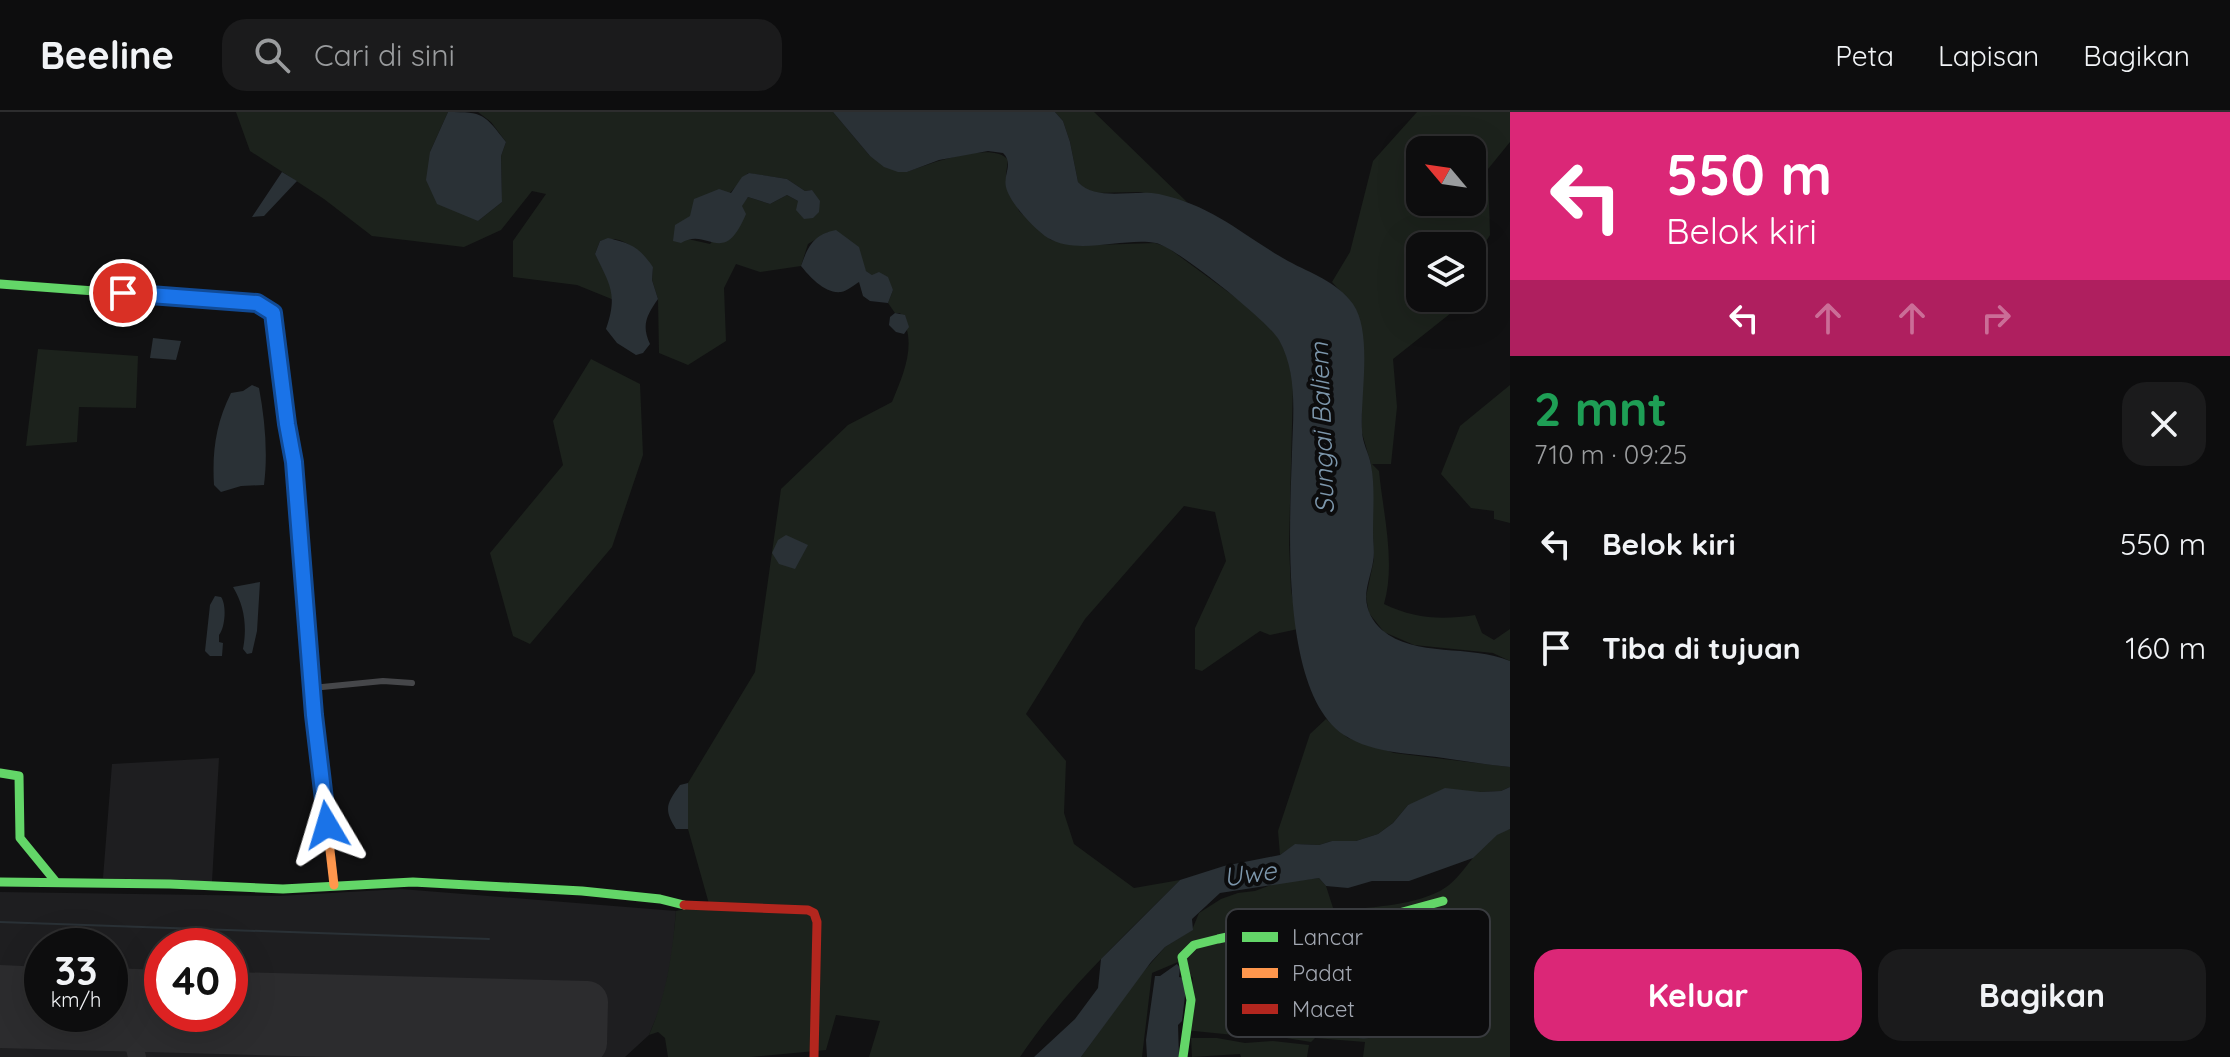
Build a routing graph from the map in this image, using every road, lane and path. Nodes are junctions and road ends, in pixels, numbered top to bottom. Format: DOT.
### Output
graph roads {
  1 [pos="0,284"];
  2 [pos="412,683"];
  3 [pos="312,688"];
  4 [pos="0,773"];
  5 [pos="0,882"];
  6 [pos="56,882"];
  7 [pos="334,885"];
  8 [pos="1443,901"];
  9 [pos="1414,909"];
  10 [pos="1226,938"];
  11 [pos="814,1057"];
  12 [pos="1183,1057"];
  1 -- 3 [label="street"];
  2 -- 3 [label="street"];
  3 -- 7 [label="street"];
  4 -- 6 [label="street"];
  5 -- 6 [label="street"];
  6 -- 7 [label="street"];
  7 -- 11 [label="street"];
  8 -- 9 [label="street"];
  10 -- 12 [label="street"];
}
